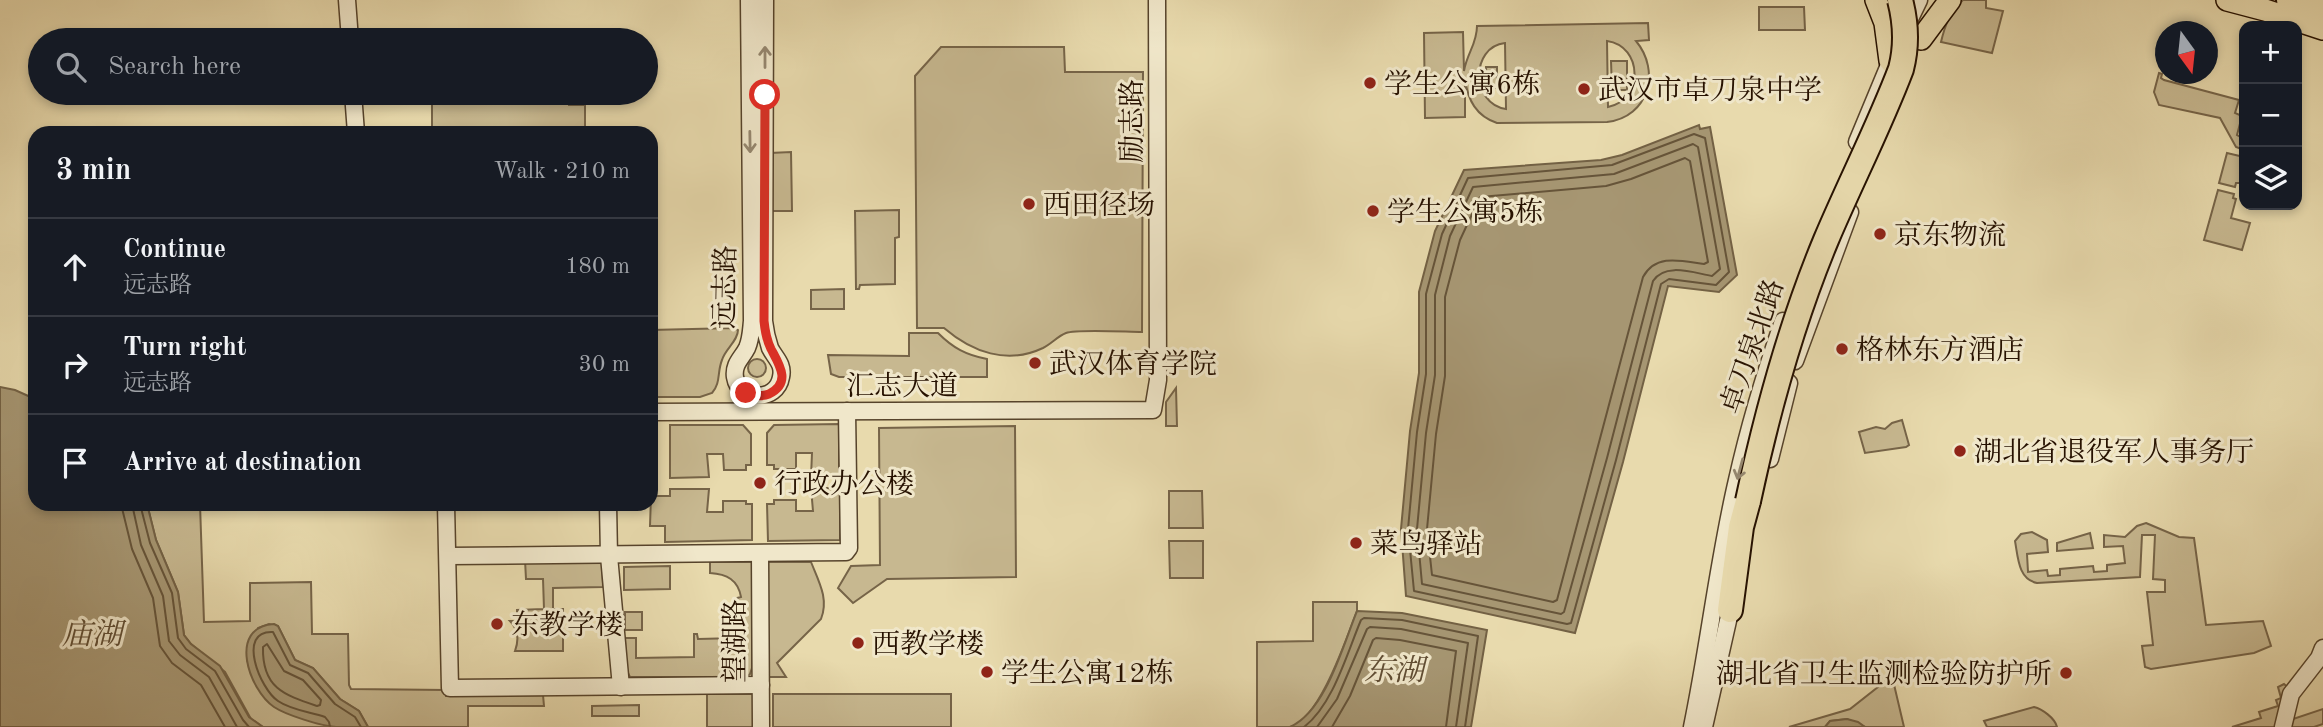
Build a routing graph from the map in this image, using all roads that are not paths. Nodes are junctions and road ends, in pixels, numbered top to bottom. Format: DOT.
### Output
graph roads {
  1 [pos="347,0"];
  2 [pos="749,0"];
  3 [pos="765,0"];
  4 [pos="1157,0"];
  5 [pos="1876,0"];
  6 [pos="1900,0"];
  7 [pos="1919,0"];
  8 [pos="1938,0"];
  9 [pos="1950,0"];
  10 [pos="2227,0"];
  11 [pos="349,28"];
  12 [pos="2323,29"];
  13 [pos="1921,39"];
  14 [pos="1891,61"];
  15 [pos="354,105"];
  16 [pos="355,126"];
  17 [pos="777,387"];
  18 [pos="740,388"];
  19 [pos="1153,410"];
  20 [pos="848,411"];
  21 [pos="658,412"];
  22 [pos="718,412"];
  23 [pos="800,412"];
  24 [pos="446,511"];
  25 [pos="608,511"];
  26 [pos="760,554"];
  27 [pos="449,556"];
  28 [pos="608,556"];
  29 [pos="1730,610"];
  30 [pos="2323,648"];
  31 [pos="761,685"];
  32 [pos="621,687"];
  33 [pos="761,727"];
  34 [pos="1692,727"];
  35 [pos="1704,727"];
  36 [pos="2283,727"];
  1 -- 11 [label="street"];
  2 -- 18 [label="street, 远志路, one-way"];
  17 -- 3 [label="street, 远志路, one-way"];
  4 -- 19 [label="street, 励志路"];
  5 -- 14 [label="main road"];
  6 -- 29 [label="highway, bridge"];
  7 -- 14 [label="street, 卓刀泉北路"];
  8 -- 13 [label="street, 卓刀泉北路"];
  9 -- 13 [label="main road"];
  10 -- 12 [label="main road"];
  13 -- 29 [label="street, 卓刀泉北路"];
  14 -- 34 [label="street, 卓刀泉北路, one-way"];
  15 -- 16 [label="street"];
  17 -- 18 [label="street"];
  17 -- 23 [label="street"];
  18 -- 22 [label="street"];
  19 -- 20 [label="street, 汇志大道"];
  20 -- 23 [label="street, 汇志大道"];
  20 -- 26 [label="street"];
  21 -- 22 [label="street, 汇志大道"];
  22 -- 23 [label="street, 汇志大道"];
  24 -- 27 [label="street"];
  25 -- 28 [label="street"];
  26 -- 28 [label="street"];
  26 -- 31 [label="street, 望湖路"];
  27 -- 28 [label="street"];
  27 -- 32 [label="street"];
  28 -- 32 [label="street"];
  29 -- 35 [label="street, 卓刀泉北路"];
  30 -- 36 [label="street"];
  31 -- 32 [label="street"];
  31 -- 33 [label="street, 望湖路"];
}
